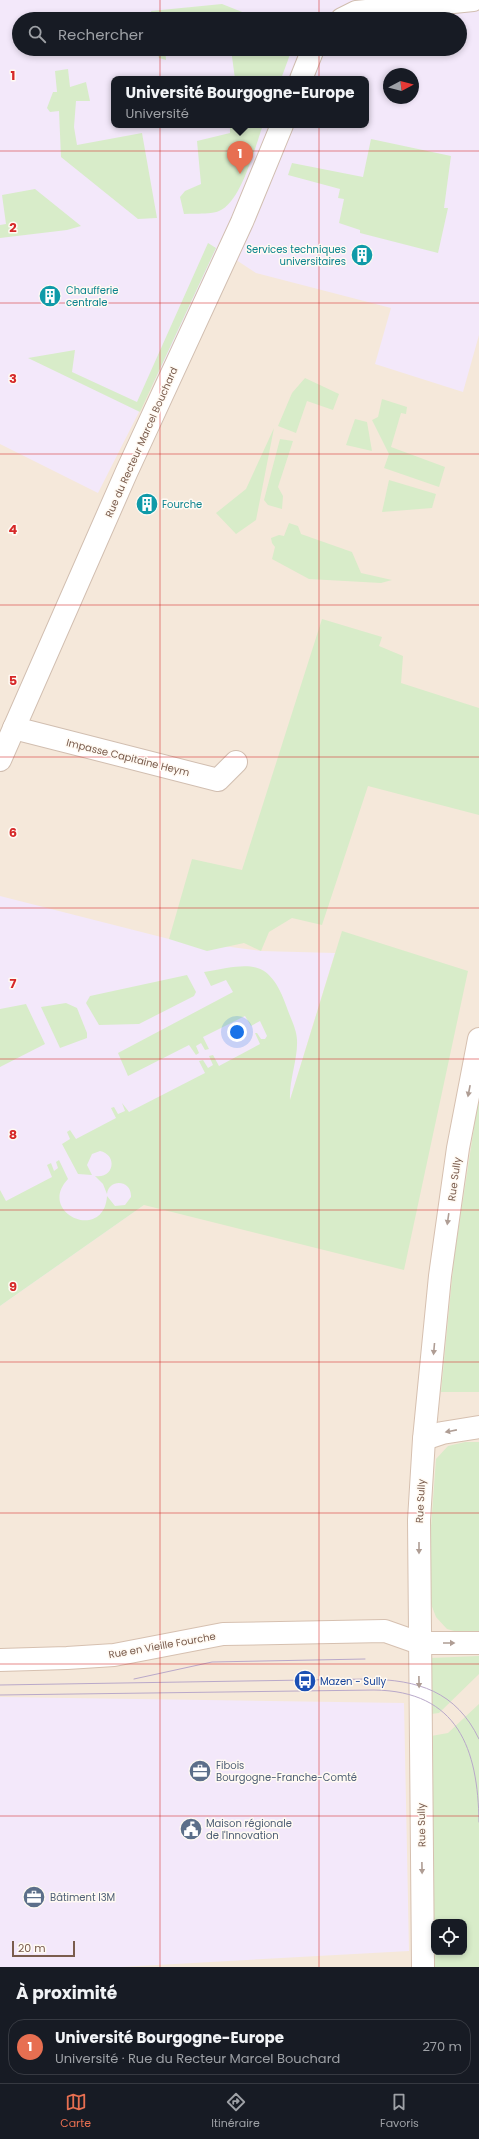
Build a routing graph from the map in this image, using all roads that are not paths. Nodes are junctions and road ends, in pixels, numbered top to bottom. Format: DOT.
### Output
graph roads {
  1 [pos="473,0"];
  2 [pos="356,12"];
  3 [pos="310,56"];
  4 [pos="301,76"];
  5 [pos="281,128"];
  6 [pos="14,728"];
  7 [pos="0,760"];
  8 [pos="236,762"];
  9 [pos="479,1039"];
  10 [pos="479,1427"];
  11 [pos="424,1439"];
  12 [pos="419,1643"];
  13 [pos="479,1643"];
  14 [pos="0,1660"];
  15 [pos="423,1967"];
  1 -- 2 [label="main road"];
  3 -- 4 [label="main road"];
  5 -- 6 [label="main road, Rue du Recteur Marcel Bouchard"];
  6 -- 7 [label="main road, Rue du Recteur Marcel Bouchard"];
  6 -- 8 [label="main road, Impasse Capitaine Heym"];
  9 -- 11 [label="main road, Rue Sully, one-way"];
  10 -- 11 [label="main road, one-way"];
  11 -- 12 [label="main road, Rue Sully, one-way"];
  12 -- 13 [label="main road, Rue en Vieille Fourche, one-way"];
  12 -- 14 [label="main road, Rue en Vieille Fourche"];
  12 -- 15 [label="main road, Rue Sully, one-way"];
}
